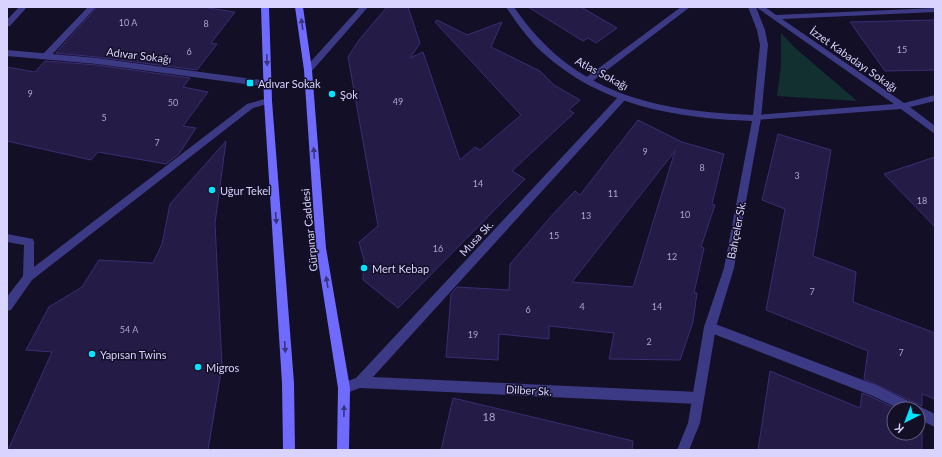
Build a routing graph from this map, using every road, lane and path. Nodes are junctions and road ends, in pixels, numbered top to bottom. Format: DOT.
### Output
graph roads {
  1 [pos="23,7"];
  2 [pos="92,7"];
  3 [pos="265,7"];
  4 [pos="299,7"];
  5 [pos="364,7"];
  6 [pos="510,7"];
  7 [pos="686,7"];
  8 [pos="752,7"];
  9 [pos="760,7"];
  10 [pos="935,10"];
  11 [pos="775,17"];
  12 [pos="7,24"];
  13 [pos="7,53"];
  14 [pos="46,56"];
  15 [pos="308,70"];
  16 [pos="587,81"];
  17 [pos="268,84"];
  18 [pos="622,98"];
  19 [pos="935,98"];
  20 [pos="268,102"];
  21 [pos="903,106"];
  22 [pos="757,118"];
  23 [pos="935,131"];
  24 [pos="7,238"];
  25 [pos="28,277"];
  26 [pos="7,306"];
  27 [pos="710,327"];
  28 [pos="360,382"];
  29 [pos="344,388"];
  30 [pos="698,398"];
  31 [pos="896,401"];
  32 [pos="926,416"];
  33 [pos="935,421"];
  34 [pos="289,450"];
  35 [pos="343,450"];
  36 [pos="683,450"];
  1 -- 12 [label="street"];
  2 -- 14 [label="street"];
  3 -- 17 [label="main road, one-way"];
  15 -- 4 [label="main road, Gürpınar Caddesi, one-way"];
  5 -- 15 [label="street"];
  6 -- 16 [label="street, Atlas Sokağı"];
  7 -- 16 [label="street"];
  8 -- 22 [label="street, Bahçeler Sk."];
  9 -- 11 [label="street, İzzet Kabadayı Sokağı"];
  10 -- 11 [label="street"];
  11 -- 21 [label="street, İzzet Kabadayı Sokağı"];
  13 -- 14 [label="street, Adıvar Sokağı"];
  14 -- 17 [label="street, Adıvar Sokağı"];
  29 -- 15 [label="main road, Gürpınar Caddesi, one-way"];
  16 -- 18 [label="street, Atlas Sokağı"];
  17 -- 20 [label="main road"];
  18 -- 22 [label="street, Atlas Sokağı"];
  18 -- 28 [label="street, Musa Sk."];
  19 -- 21 [label="street, Atlas Sokağı"];
  20 -- 25 [label="street"];
  20 -- 34 [label="main road, one-way"];
  21 -- 22 [label="street, Atlas Sokağı"];
  21 -- 23 [label="street, İzzet Kabadayı Sokağı"];
  22 -- 27 [label="street, Bahçeler Sk."];
  24 -- 25 [label="street"];
  25 -- 26 [label="street"];
  27 -- 30 [label="street, Bahçeler Sk."];
  27 -- 31 [label="street"];
  28 -- 29 [label="street, Musa Sk."];
  28 -- 30 [label="street, Dilber Sk."];
  35 -- 29 [label="main road, Gürpınar Caddesi, one-way"];
  30 -- 36 [label="street, Bahçeler Sk."];
  32 -- 33 [label="street"];
}
